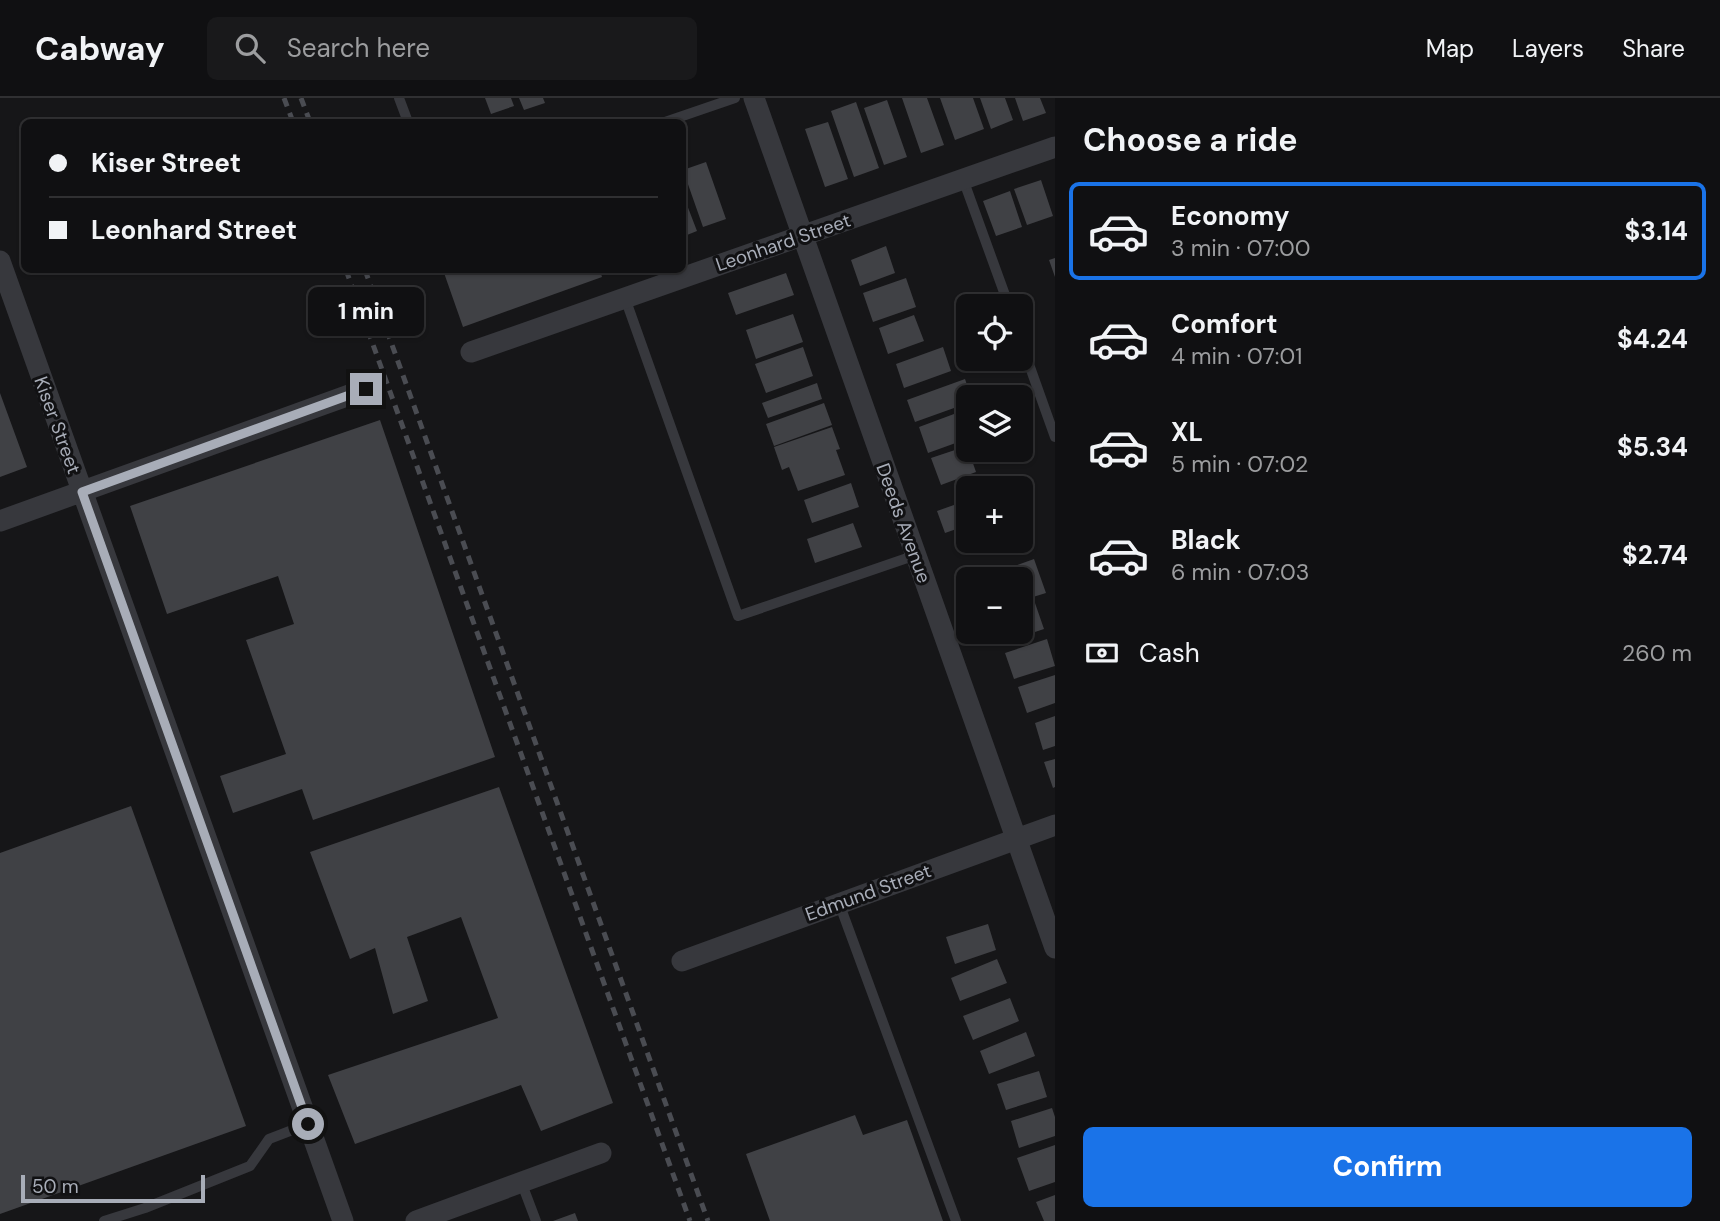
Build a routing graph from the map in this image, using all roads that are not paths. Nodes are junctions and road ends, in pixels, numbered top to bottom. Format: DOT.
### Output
graph roads {
  1 [pos="399,98"];
  2 [pos="735,98"];
  3 [pos="754,98"];
  4 [pos="407,119"];
  5 [pos="674,119"];
  6 [pos="1055,147"];
  7 [pos="963,179"];
  8 [pos="802,235"];
  9 [pos="0,261"];
  10 [pos="1005,294"];
  11 [pos="625,298"];
  12 [pos="471,352"];
  13 [pos="1031,371"];
  14 [pos="366,389"];
  15 [pos="1055,437"];
  16 [pos="82,492"];
  17 [pos="0,521"];
  18 [pos="916,555"];
  19 [pos="1055,825"];
  20 [pos="1016,838"];
  21 [pos="839,902"];
  22 [pos="1055,948"];
  23 [pos="682,961"];
  24 [pos="308,1124"];
  25 [pos="601,1153"];
  26 [pos="522,1184"];
  27 [pos="104,1221"];
  28 [pos="343,1221"];
  29 [pos="416,1221"];
  30 [pos="536,1221"];
  31 [pos="956,1221"];
  1 -- 4 [label="lane"];
  2 -- 5 [label="lane"];
  3 -- 8 [label="street, Deeds Avenue"];
  6 -- 7 [label="street, Leonhard Street"];
  7 -- 8 [label="street, Leonhard Street"];
  7 -- 10 [label="lane"];
  8 -- 11 [label="street, Leonhard Street"];
  8 -- 18 [label="street, Deeds Avenue"];
  9 -- 16 [label="street, Kiser Street"];
  11 -- 12 [label="street, Leonhard Street"];
  11 -- 18 [label="lane"];
  13 -- 15 [label="lane"];
  14 -- 16 [label="street"];
  16 -- 17 [label="street"];
  16 -- 24 [label="street, Kiser Street"];
  18 -- 20 [label="street, Deeds Avenue"];
  19 -- 20 [label="street, Edmund Street"];
  20 -- 21 [label="street, Edmund Street"];
  20 -- 22 [label="street, Deeds Avenue"];
  21 -- 23 [label="street, Edmund Street"];
  21 -- 31 [label="lane"];
  24 -- 27 [label="lane"];
  24 -- 28 [label="street, Kiser Street"];
  25 -- 26 [label="street"];
  26 -- 29 [label="street"];
  26 -- 30 [label="lane"];
}
